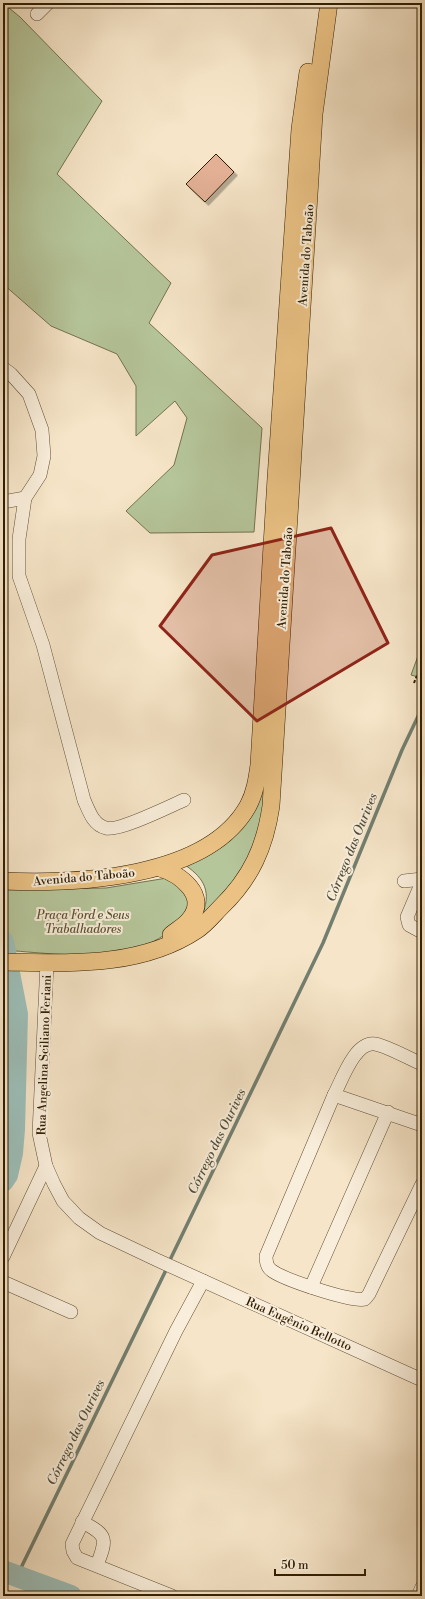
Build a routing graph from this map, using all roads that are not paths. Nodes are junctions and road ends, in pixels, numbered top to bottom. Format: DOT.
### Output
graph roads {
  1 [pos="48,3"];
  2 [pos="318,3"];
  3 [pos="330,3"];
  4 [pos="37,14"];
  5 [pos="3,368"];
  6 [pos="25,498"];
  7 [pos="3,502"];
  8 [pos="184,800"];
  9 [pos="160,868"];
  10 [pos="422,879"];
  11 [pos="404,881"];
  12 [pos="3,882"];
  13 [pos="422,882"];
  14 [pos="202,915"];
  15 [pos="422,932"];
  16 [pos="3,962"];
  17 [pos="41,963"];
  18 [pos="422,1064"];
  19 [pos="334,1095"];
  20 [pos="388,1112"];
  21 [pos="422,1125"];
  22 [pos="46,1166"];
  23 [pos="422,1184"];
  24 [pos="3,1257"];
  25 [pos="176,1269"];
  26 [pos="204,1281"];
  27 [pos="3,1282"];
  28 [pos="311,1287"];
  29 [pos="71,1312"];
  30 [pos="422,1380"];
  31 [pos="82,1522"];
  32 [pos="97,1565"];
  33 [pos="422,1587"];
  34 [pos="172,1596"];
  35 [pos="418,1596"];
  1 -- 4 [label="street"];
  2 -- 9 [label="main road, Avenida do Taboão"];
  3 -- 14 [label="main road, Avenida do Taboão"];
  5 -- 6 [label="street"];
  6 -- 7 [label="street"];
  6 -- 8 [label="street"];
  9 -- 12 [label="main road, Avenida do Taboão"];
  9 -- 14 [label="main road"];
  10 -- 11 [label="street"];
  13 -- 15 [label="street"];
  14 -- 17 [label="main road, Avenida do Taboão"];
  16 -- 17 [label="main road"];
  17 -- 22 [label="street, Rua Angelina Sciliano Feriani"];
  18 -- 19 [label="street"];
  19 -- 20 [label="street"];
  19 -- 28 [label="street"];
  20 -- 21 [label="street"];
  20 -- 28 [label="street"];
  22 -- 24 [label="street"];
  22 -- 25 [label="street, Rua Angelina Sciliano Feriani"];
  23 -- 28 [label="street"];
  25 -- 26 [label="street, Rua Eugênio Bellotto"];
  26 -- 30 [label="street, Rua Eugênio Bellotto"];
  26 -- 31 [label="street"];
  27 -- 29 [label="street"];
  31 -- 32 [label="street"];
  31 -- 32 [label="street"];
  32 -- 34 [label="street"];
  33 -- 35 [label="street"];
}
